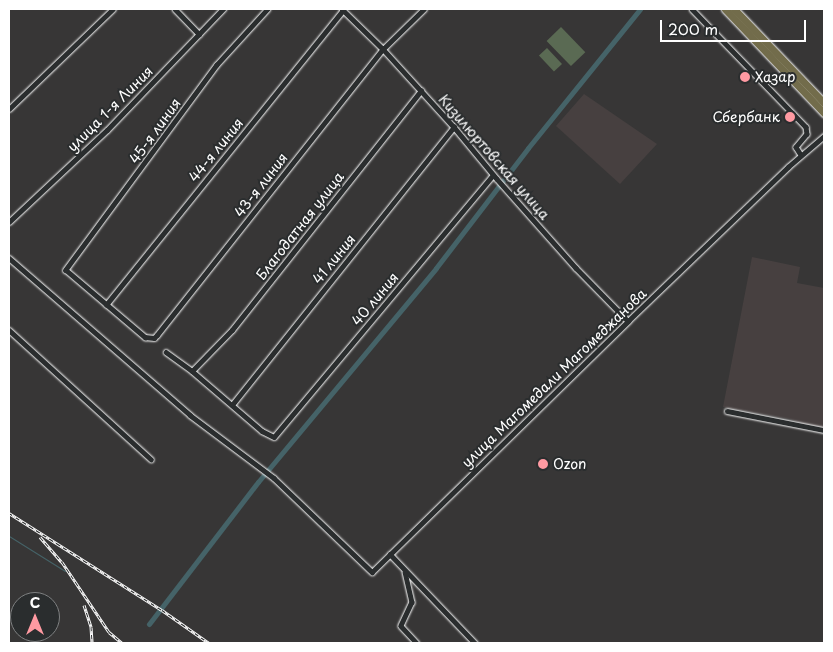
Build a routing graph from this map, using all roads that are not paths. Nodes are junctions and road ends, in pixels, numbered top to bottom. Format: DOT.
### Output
graph roads {
  1 [pos="113,9"];
  2 [pos="176,9"];
  3 [pos="223,9"];
  4 [pos="268,9"];
  5 [pos="342,9"];
  6 [pos="424,9"];
  7 [pos="692,9"];
  8 [pos="725,9"];
  9 [pos="734,9"];
  10 [pos="199,34"];
  11 [pos="384,49"];
  12 [pos="421,92"];
  13 [pos="824,103"];
  14 [pos="9,109"];
  15 [pos="824,113"];
  16 [pos="454,126"];
  17 [pos="824,136"];
  18 [pos="801,155"];
  19 [pos="495,177"];
  20 [pos="9,222"];
  21 [pos="9,258"];
  22 [pos="106,305"];
  23 [pos="628,321"];
  24 [pos="9,330"];
  25 [pos="166,352"];
  26 [pos="192,371"];
  27 [pos="232,405"];
  28 [pos="727,411"];
  29 [pos="824,430"];
  30 [pos="151,459"];
  31 [pos="390,554"];
  32 [pos="405,570"];
  33 [pos="417,643"];
  34 [pos="475,643"];
  1 -- 14 [label="street"];
  2 -- 10 [label="street"];
  3 -- 10 [label="street, улица 1-я Линия"];
  4 -- 22 [label="street, 45-я линия"];
  5 -- 11 [label="street, Кизилюртовская улица"];
  5 -- 22 [label="street, 44-я линия"];
  6 -- 11 [label="street, 43-я линия"];
  7 -- 18 [label="street"];
  8 -- 15 [label="main road"];
  9 -- 13 [label="main road"];
  10 -- 20 [label="street, улица 1-я Линия"];
  11 -- 12 [label="street, Кизилюртовская улица"];
  11 -- 22 [label="street, 43-я линия"];
  12 -- 16 [label="street, Кизилюртовская улица"];
  12 -- 26 [label="street, Благодатная улица"];
  16 -- 19 [label="street, Кизилюртовская улица"];
  16 -- 27 [label="street, 41 линия"];
  17 -- 18 [label="street, улица Магомедали Магомеджановa"];
  18 -- 23 [label="street, улица Магомедали Магомеджановa"];
  19 -- 23 [label="street, Кизилюртовская улица"];
  19 -- 27 [label="street, 40 линия"];
  21 -- 31 [label="street, улица Магомедали Магомеджановa"];
  23 -- 31 [label="street, улица Магомедали Магомеджановa"];
  24 -- 30 [label="street"];
  25 -- 26 [label="street"];
  26 -- 27 [label="street"];
  28 -- 29 [label="street"];
  31 -- 32 [label="street"];
  32 -- 33 [label="street"];
  32 -- 34 [label="street"];
}
